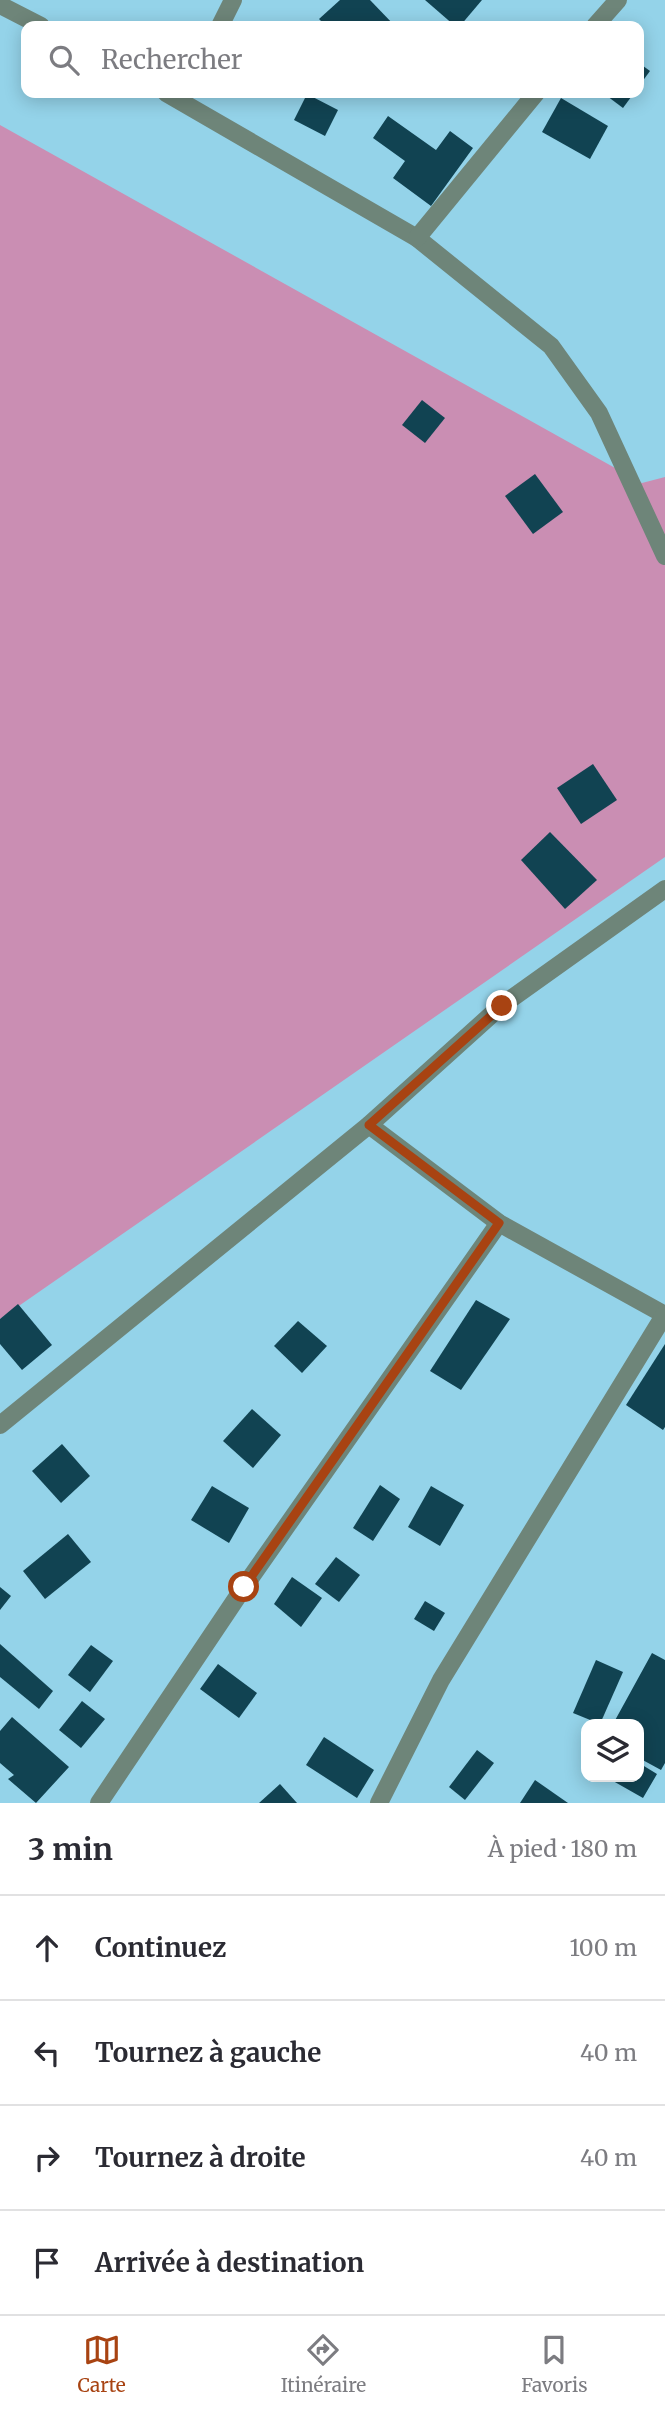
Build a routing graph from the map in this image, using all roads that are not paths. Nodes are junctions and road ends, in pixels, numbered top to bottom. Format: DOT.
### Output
graph roads {
  1 [pos="233,0"];
  2 [pos="618,0"];
  3 [pos="0,5"];
  4 [pos="31,21"];
  5 [pos="222,21"];
  6 [pos="599,21"];
  7 [pos="181,98"];
  8 [pos="532,98"];
  9 [pos="417,238"];
  10 [pos="665,556"];
  11 [pos="665,890"];
  12 [pos="369,1125"];
  13 [pos="499,1223"];
  14 [pos="665,1315"];
  15 [pos="0,1425"];
  16 [pos="99,1803"];
  17 [pos="379,1803"];
  1 -- 5 [label="street"];
  2 -- 6 [label="street"];
  3 -- 4 [label="street"];
  7 -- 9 [label="street"];
  8 -- 9 [label="street"];
  9 -- 10 [label="street"];
  11 -- 12 [label="street"];
  12 -- 13 [label="street"];
  12 -- 15 [label="street"];
  13 -- 14 [label="street"];
  13 -- 16 [label="street"];
  14 -- 17 [label="street"];
}
